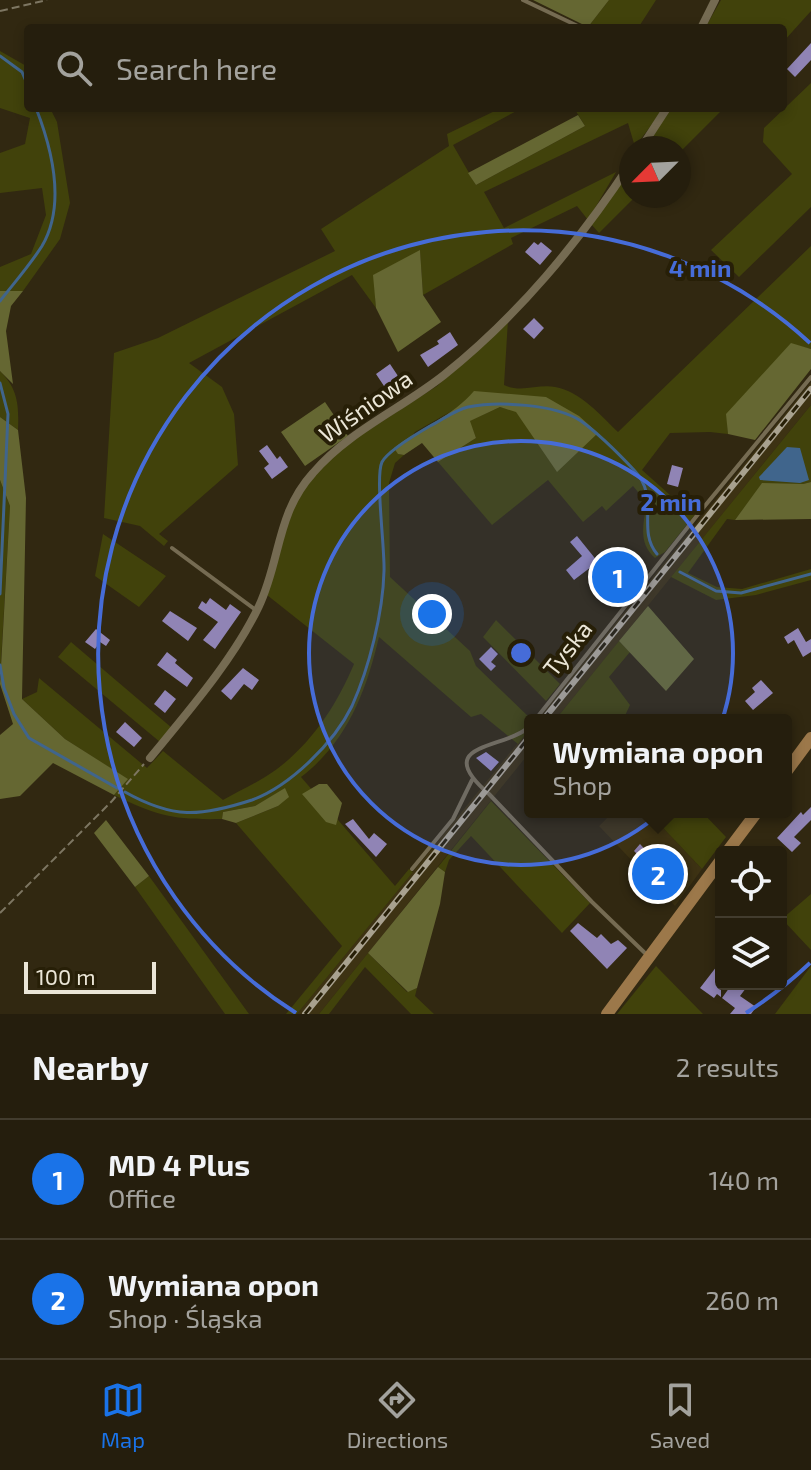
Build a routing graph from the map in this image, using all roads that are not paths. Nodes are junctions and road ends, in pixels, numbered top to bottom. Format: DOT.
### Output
graph roads {
  1 [pos="523,0"];
  2 [pos="715,0"];
  3 [pos="574,24"];
  4 [pos="703,24"];
  5 [pos="664,112"];
  6 [pos="649,136"];
  7 [pos="619,180"];
  8 [pos="811,377"];
  9 [pos="172,548"];
  10 [pos="257,611"];
  11 [pos="540,714"];
  12 [pos="524,730"];
  13 [pos="811,738"];
  14 [pos="150,758"];
  15 [pos="792,764"];
  16 [pos="472,780"];
  17 [pos="752,818"];
  18 [pos="732,846"];
  19 [pos="715,868"];
  20 [pos="412,869"];
  21 [pos="649,957"];
  22 [pos="607,1014"];
  1 -- 3 [label="lane"];
  2 -- 4 [label="street"];
  5 -- 6 [label="street"];
  7 -- 10 [label="street, Wiśniowa"];
  8 -- 11 [label="lane, Tyska"];
  9 -- 10 [label="lane"];
  10 -- 14 [label="street, Wiśniowa"];
  12 -- 16 [label="lane"];
  13 -- 15 [label="main road"];
  16 -- 20 [label="lane"];
  16 -- 21 [label="lane"];
  17 -- 18 [label="main road"];
  19 -- 21 [label="main road"];
  21 -- 22 [label="main road"];
}
